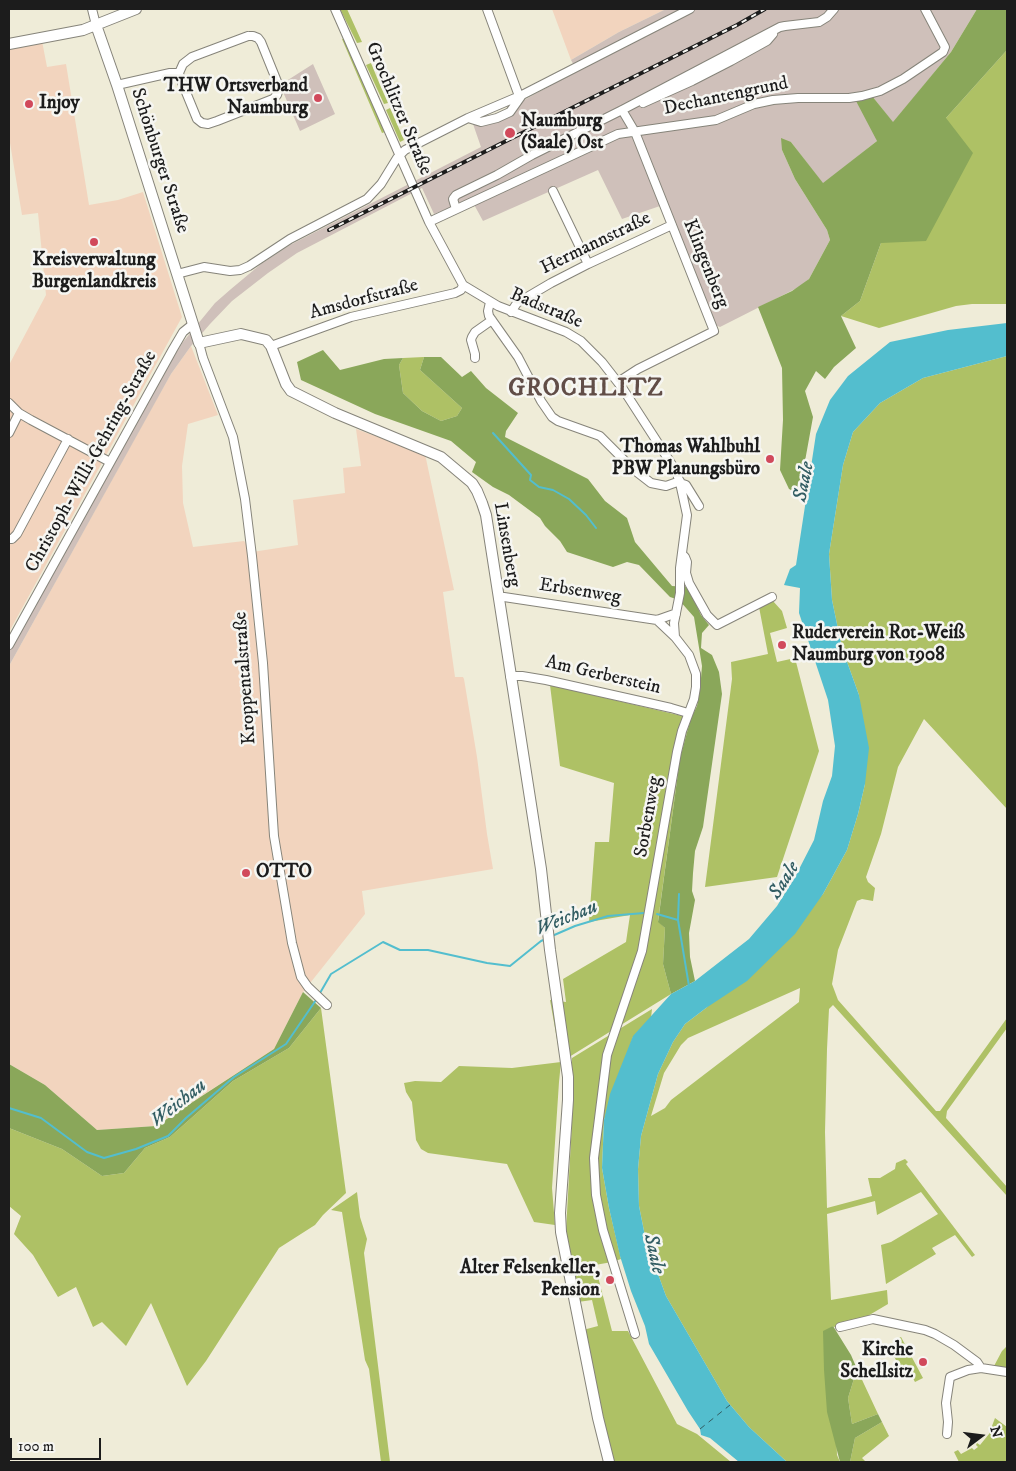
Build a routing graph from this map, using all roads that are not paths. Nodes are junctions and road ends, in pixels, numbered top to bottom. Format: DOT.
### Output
graph roads {
  1 [pos="92,9"];
  2 [pos="136,9"];
  3 [pos="336,9"];
  4 [pos="488,9"];
  5 [pos="690,9"];
  6 [pos="834,9"];
  7 [pos="925,9"];
  8 [pos="96,25"];
  9 [pos="9,44"];
  10 [pos="179,73"];
  11 [pos="117,85"];
  12 [pos="520,95"];
  13 [pos="622,110"];
  14 [pos="635,132"];
  15 [pos="400,155"];
  16 [pos="407,171"];
  17 [pos="389,172"];
  18 [pos="553,191"];
  19 [pos="456,209"];
  20 [pos="429,222"];
  21 [pos="672,225"];
  22 [pos="588,264"];
  23 [pos="177,274"];
  24 [pos="463,285"];
  25 [pos="490,302"];
  26 [pos="511,312"];
  27 [pos="492,320"];
  28 [pos="193,324"];
  29 [pos="462,340"];
  30 [pos="471,340"];
  31 [pos="199,343"];
  32 [pos="271,346"];
  33 [pos="475,358"];
  34 [pos="618,382"];
  35 [pos="9,403"];
  36 [pos="19,412"];
  37 [pos="9,433"];
  38 [pos="68,440"];
  39 [pos="110,462"];
  40 [pos="680,482"];
  41 [pos="699,506"];
  42 [pos="9,539"];
  43 [pos="682,554"];
  44 [pos="498,597"];
  45 [pos="772,597"];
  46 [pos="676,614"];
  47 [pos="657,620"];
  48 [pos="675,636"];
  49 [pos="9,645"];
  50 [pos="510,676"];
  51 [pos="688,713"];
  52 [pos="327,1005"];
  53 [pos="840,1327"];
  54 [pos="635,1334"];
  55 [pos="981,1368"];
  56 [pos="1007,1372"];
  57 [pos="947,1434"];
  58 [pos="609,1462"];
  1 -- 8 [label="street, Schönburger Straße"];
  2 -- 8 [label="main road"];
  3 -- 15 [label="street, Grochlitzer Straße"];
  4 -- 12 [label="street"];
  5 -- 12 [label="street"];
  6 -- 13 [label="street"];
  7 -- 14 [label="street, Dechantengrund"];
  8 -- 9 [label="main road"];
  8 -- 11 [label="main road, Schönburger Straße"];
  10 -- 10 [label="street"];
  10 -- 11 [label="street"];
  11 -- 23 [label="main road, Schönburger Straße"];
  12 -- 15 [label="street"];
  13 -- 14 [label="street, Klingenberg"];
  13 -- 19 [label="street"];
  14 -- 19 [label="street, Dechantengrund"];
  14 -- 21 [label="street, Klingenberg"];
  15 -- 16 [label="street, Grochlitzer Straße"];
  15 -- 17 [label="street"];
  16 -- 17 [label="street"];
  16 -- 20 [label="street, Grochlitzer Straße"];
  17 -- 23 [label="street"];
  18 -- 22 [label="street"];
  19 -- 20 [label="street, Dechantengrund"];
  20 -- 24 [label="street, Badstraße"];
  21 -- 22 [label="street, Hermannstraße"];
  21 -- 34 [label="street, Klingenberg"];
  22 -- 26 [label="street, Hermannstraße"];
  23 -- 28 [label="main road, Schönburger Straße"];
  24 -- 25 [label="street, Badstraße"];
  24 -- 32 [label="street, Amsdorfstraße"];
  25 -- 26 [label="street, Badstraße"];
  25 -- 27 [label="street"];
  26 -- 34 [label="street, Badstraße"];
  27 -- 30 [label="street"];
  27 -- 40 [label="street"];
  28 -- 31 [label="main road"];
  28 -- 39 [label="street, Christoph-Willi-Gehring-Straße"];
  29 -- 30 [label="street"];
  30 -- 33 [label="street"];
  31 -- 32 [label="main road"];
  31 -- 52 [label="street, Kroppentalstraße"];
  32 -- 44 [label="main road, Linsenberg"];
  34 -- 40 [label="street, Badstraße"];
  35 -- 36 [label="street"];
  36 -- 37 [label="street"];
  36 -- 38 [label="street"];
  38 -- 39 [label="street"];
  38 -- 42 [label="street"];
  39 -- 49 [label="street, Christoph-Willi-Gehring-Straße"];
  40 -- 41 [label="street, Badstraße"];
  40 -- 43 [label="street, Badstraße"];
  43 -- 45 [label="street, Badstraße"];
  43 -- 46 [label="street"];
  44 -- 47 [label="street, Erbsenweg"];
  44 -- 50 [label="main road, Linsenberg"];
  46 -- 47 [label="street"];
  46 -- 48 [label="street"];
  47 -- 48 [label="street, Sorbenweg"];
  48 -- 51 [label="street, Sorbenweg"];
  50 -- 51 [label="street, Am Gerberstein"];
  50 -- 58 [label="main road, Linsenberg"];
  51 -- 54 [label="street, Sorbenweg"];
  53 -- 55 [label="street"];
  55 -- 56 [label="street"];
  55 -- 57 [label="street"];
}
